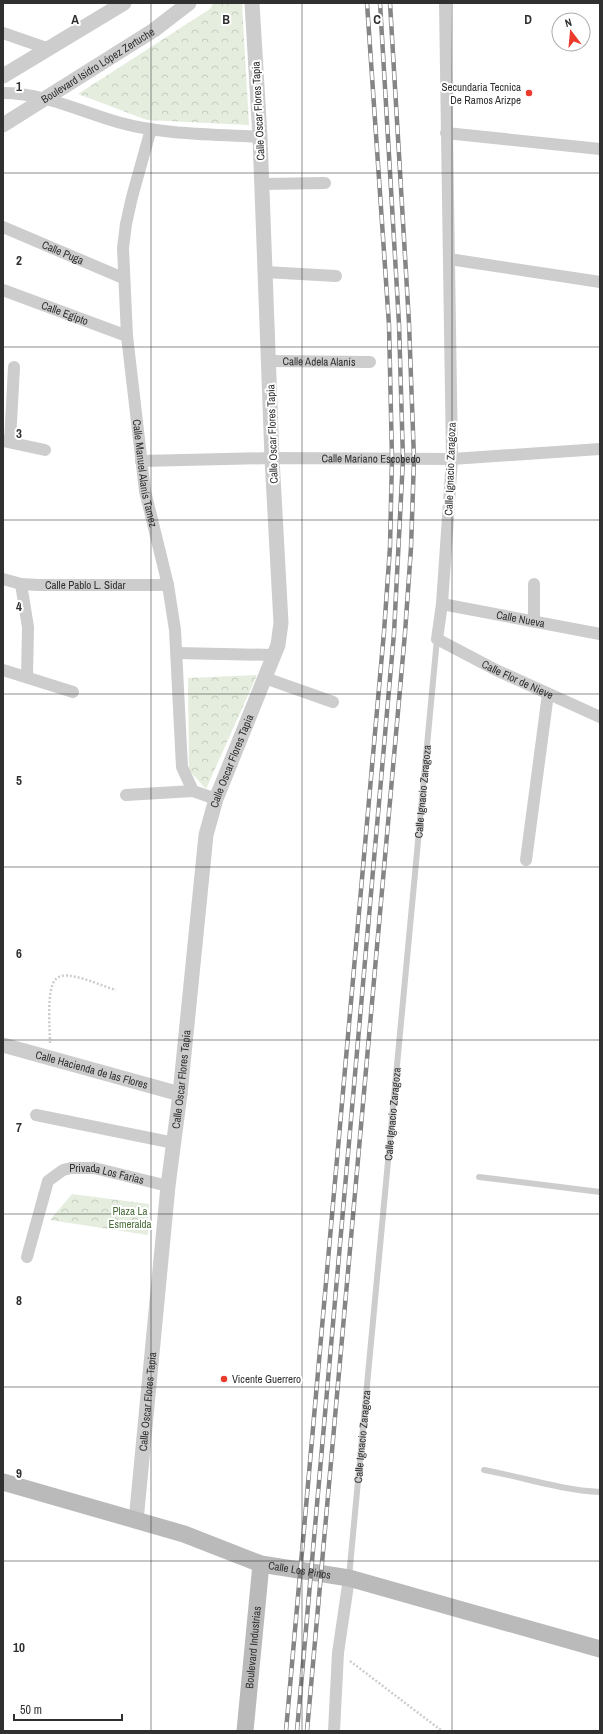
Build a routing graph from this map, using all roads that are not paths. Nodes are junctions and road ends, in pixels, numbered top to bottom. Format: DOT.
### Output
graph roads {
  1 [pos="124,3"];
  2 [pos="189,3"];
  3 [pos="252,3"];
  4 [pos="445,3"];
  5 [pos="3,33"];
  6 [pos="49,49"];
  7 [pos="3,76"];
  8 [pos="3,93"];
  9 [pos="47,98"];
  10 [pos="3,125"];
  11 [pos="151,129"];
  12 [pos="446,133"];
  13 [pos="260,137"];
  14 [pos="600,149"];
  15 [pos="325,183"];
  16 [pos="262,184"];
  17 [pos="3,226"];
  18 [pos="449,259"];
  19 [pos="265,272"];
  20 [pos="336,276"];
  21 [pos="124,278"];
  22 [pos="600,282"];
  23 [pos="3,290"];
  24 [pos="127,336"];
  25 [pos="269,361"];
  26 [pos="370,362"];
  27 [pos="14,367"];
  28 [pos="7,441"];
  29 [pos="600,449"];
  30 [pos="45,450"];
  31 [pos="272,458"];
  32 [pos="452,459"];
  33 [pos="141,461"];
  34 [pos="3,579"];
  35 [pos="21,584"];
  36 [pos="534,584"];
  37 [pos="168,586"];
  38 [pos="442,604"];
  39 [pos="534,621"];
  40 [pos="600,634"];
  41 [pos="437,639"];
  42 [pos="177,653"];
  43 [pos="274,656"];
  44 [pos="3,670"];
  45 [pos="27,677"];
  46 [pos="265,678"];
  47 [pos="73,692"];
  48 [pos="548,694"];
  49 [pos="333,702"];
  50 [pos="600,717"];
  51 [pos="193,791"];
  52 [pos="126,795"];
  53 [pos="216,799"];
  54 [pos="526,860"];
  55 [pos="3,1045"];
  56 [pos="180,1094"];
  57 [pos="36,1115"];
  58 [pos="174,1143"];
  59 [pos="479,1177"];
  60 [pos="168,1186"];
  61 [pos="600,1192"];
  62 [pos="27,1257"];
  63 [pos="484,1470"];
  64 [pos="3,1482"];
  65 [pos="600,1492"];
  66 [pos="136,1521"];
  67 [pos="261,1564"];
  68 [pos="349,1578"];
  69 [pos="600,1649"];
  70 [pos="245,1731"];
  71 [pos="334,1731"];
  1 -- 6 [label="street"];
  2 -- 9 [label="street, Boulevard Isidro López Zertuche"];
  3 -- 13 [label="street, Calle Oscar Flores Tapia"];
  4 -- 12 [label="street, Calle Ignacio Zaragoza"];
  5 -- 6 [label="street"];
  6 -- 7 [label="street"];
  8 -- 9 [label="street"];
  9 -- 10 [label="street, Boulevard Isidro López Zertuche"];
  9 -- 11 [label="street"];
  11 -- 13 [label="street"];
  11 -- 21 [label="street, Calle Manuel Alanís Tamez"];
  12 -- 14 [label="street"];
  12 -- 18 [label="street, Calle Ignacio Zaragoza"];
  13 -- 16 [label="street, Calle Oscar Flores Tapia"];
  15 -- 16 [label="street"];
  16 -- 19 [label="street, Calle Oscar Flores Tapia"];
  17 -- 21 [label="street, Calle Puga"];
  18 -- 22 [label="street"];
  18 -- 32 [label="street, Calle Ignacio Zaragoza"];
  19 -- 20 [label="street"];
  19 -- 25 [label="street, Calle Oscar Flores Tapia"];
  21 -- 24 [label="street, Calle Manuel Alanís Tamez"];
  23 -- 24 [label="street, Calle Egipto"];
  24 -- 33 [label="street, Calle Manuel Alanís Tamez"];
  25 -- 26 [label="street, Calle Adela Alanís"];
  25 -- 31 [label="street, Calle Oscar Flores Tapia"];
  27 -- 28 [label="street"];
  28 -- 30 [label="street"];
  29 -- 32 [label="street, Calle Mariano Escobedo"];
  31 -- 32 [label="street, Calle Mariano Escobedo"];
  31 -- 33 [label="street, Calle Mariano Escobedo"];
  31 -- 43 [label="street, Calle Oscar Flores Tapia"];
  32 -- 38 [label="street, Calle Ignacio Zaragoza"];
  33 -- 37 [label="street, Calle Manuel Alanís Tamez"];
  34 -- 35 [label="street, Calle Pablo L. Sidar"];
  35 -- 37 [label="street, Calle Pablo L. Sidar"];
  35 -- 45 [label="street"];
  36 -- 39 [label="street"];
  37 -- 42 [label="street, Calle Manuel Alanís Tamez"];
  38 -- 39 [label="street, Calle Nueva"];
  38 -- 41 [label="street, Calle Ignacio Zaragoza"];
  39 -- 40 [label="street, Calle Nueva"];
  41 -- 48 [label="street, Calle Flor de Nieve"];
  41 -- 68 [label="lane, Calle Ignacio Zaragoza"];
  42 -- 43 [label="street"];
  42 -- 51 [label="street, Calle Manuel Alanís Tamez"];
  43 -- 46 [label="street, Calle Oscar Flores Tapia"];
  44 -- 45 [label="street"];
  45 -- 47 [label="street"];
  46 -- 49 [label="street"];
  46 -- 53 [label="street, Calle Oscar Flores Tapia"];
  48 -- 50 [label="street, Calle Flor de Nieve"];
  48 -- 54 [label="street"];
  51 -- 52 [label="street"];
  51 -- 53 [label="street"];
  53 -- 56 [label="street, Calle Oscar Flores Tapia"];
  55 -- 56 [label="street, Calle Hacienda de las Flores"];
  56 -- 58 [label="street, Calle Oscar Flores Tapia"];
  57 -- 58 [label="street"];
  58 -- 60 [label="street, Calle Oscar Flores Tapia"];
  59 -- 61 [label="lane"];
  60 -- 62 [label="street, Privada Los Farías"];
  60 -- 66 [label="street, Calle Oscar Flores Tapia"];
  63 -- 65 [label="lane"];
  64 -- 66 [label="main road, Calle Los Pinos"];
  66 -- 67 [label="main road, Calle Los Pinos"];
  67 -- 68 [label="main road, Calle Los Pinos"];
  67 -- 70 [label="main road, Boulevard Industrias"];
  68 -- 69 [label="main road, Calle Los Pinos"];
  68 -- 71 [label="street"];
}
